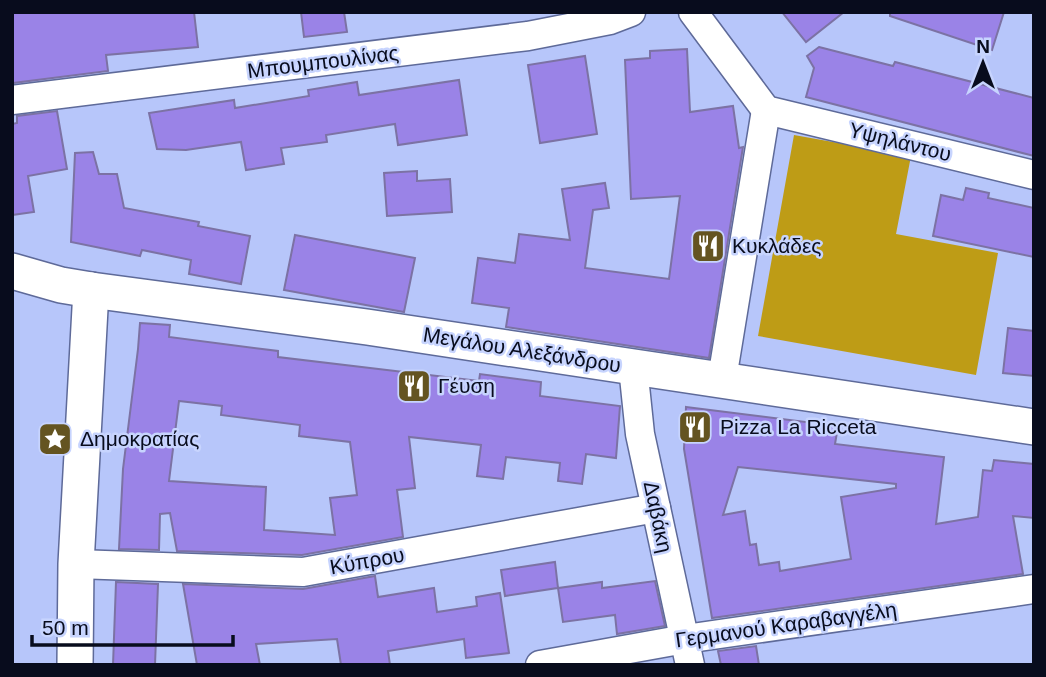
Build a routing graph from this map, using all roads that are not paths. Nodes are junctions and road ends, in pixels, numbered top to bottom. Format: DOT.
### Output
graph roads {
  1 [pos="631,12"];
  2 [pos="693,12"];
  3 [pos="12,100"];
  4 [pos="766,110"];
  5 [pos="1034,175"];
  6 [pos="12,271"];
  7 [pos="91,290"];
  8 [pos="634,367"];
  9 [pos="722,379"];
  10 [pos="1034,427"];
  11 [pos="656,508"];
  12 [pos="76,564"];
  13 [pos="1034,589"];
  14 [pos="687,652"];
  15 [pos="75,665"];
  16 [pos="540,665"];
  1 -- 3 [label="street, Μπουμπουλίνας"];
  2 -- 4 [label="street"];
  4 -- 5 [label="street, Υψηλάντου"];
  4 -- 9 [label="street"];
  6 -- 7 [label="street, Μεγάλου Αλεξάνδρου"];
  7 -- 8 [label="street, Μεγάλου Αλεξάνδρου"];
  7 -- 12 [label="street"];
  8 -- 9 [label="street, Μεγάλου Αλεξάνδρου"];
  8 -- 11 [label="street, Δαβάκη"];
  9 -- 10 [label="street, Μεγάλου Αλεξάνδρου"];
  11 -- 12 [label="street, Κύπρου"];
  11 -- 14 [label="street, Δαβάκη"];
  12 -- 15 [label="street"];
  13 -- 14 [label="street, Γερμανού Καραβαγγέλη"];
  14 -- 16 [label="street, Γερμανού Καραβαγγέλη"];
}
